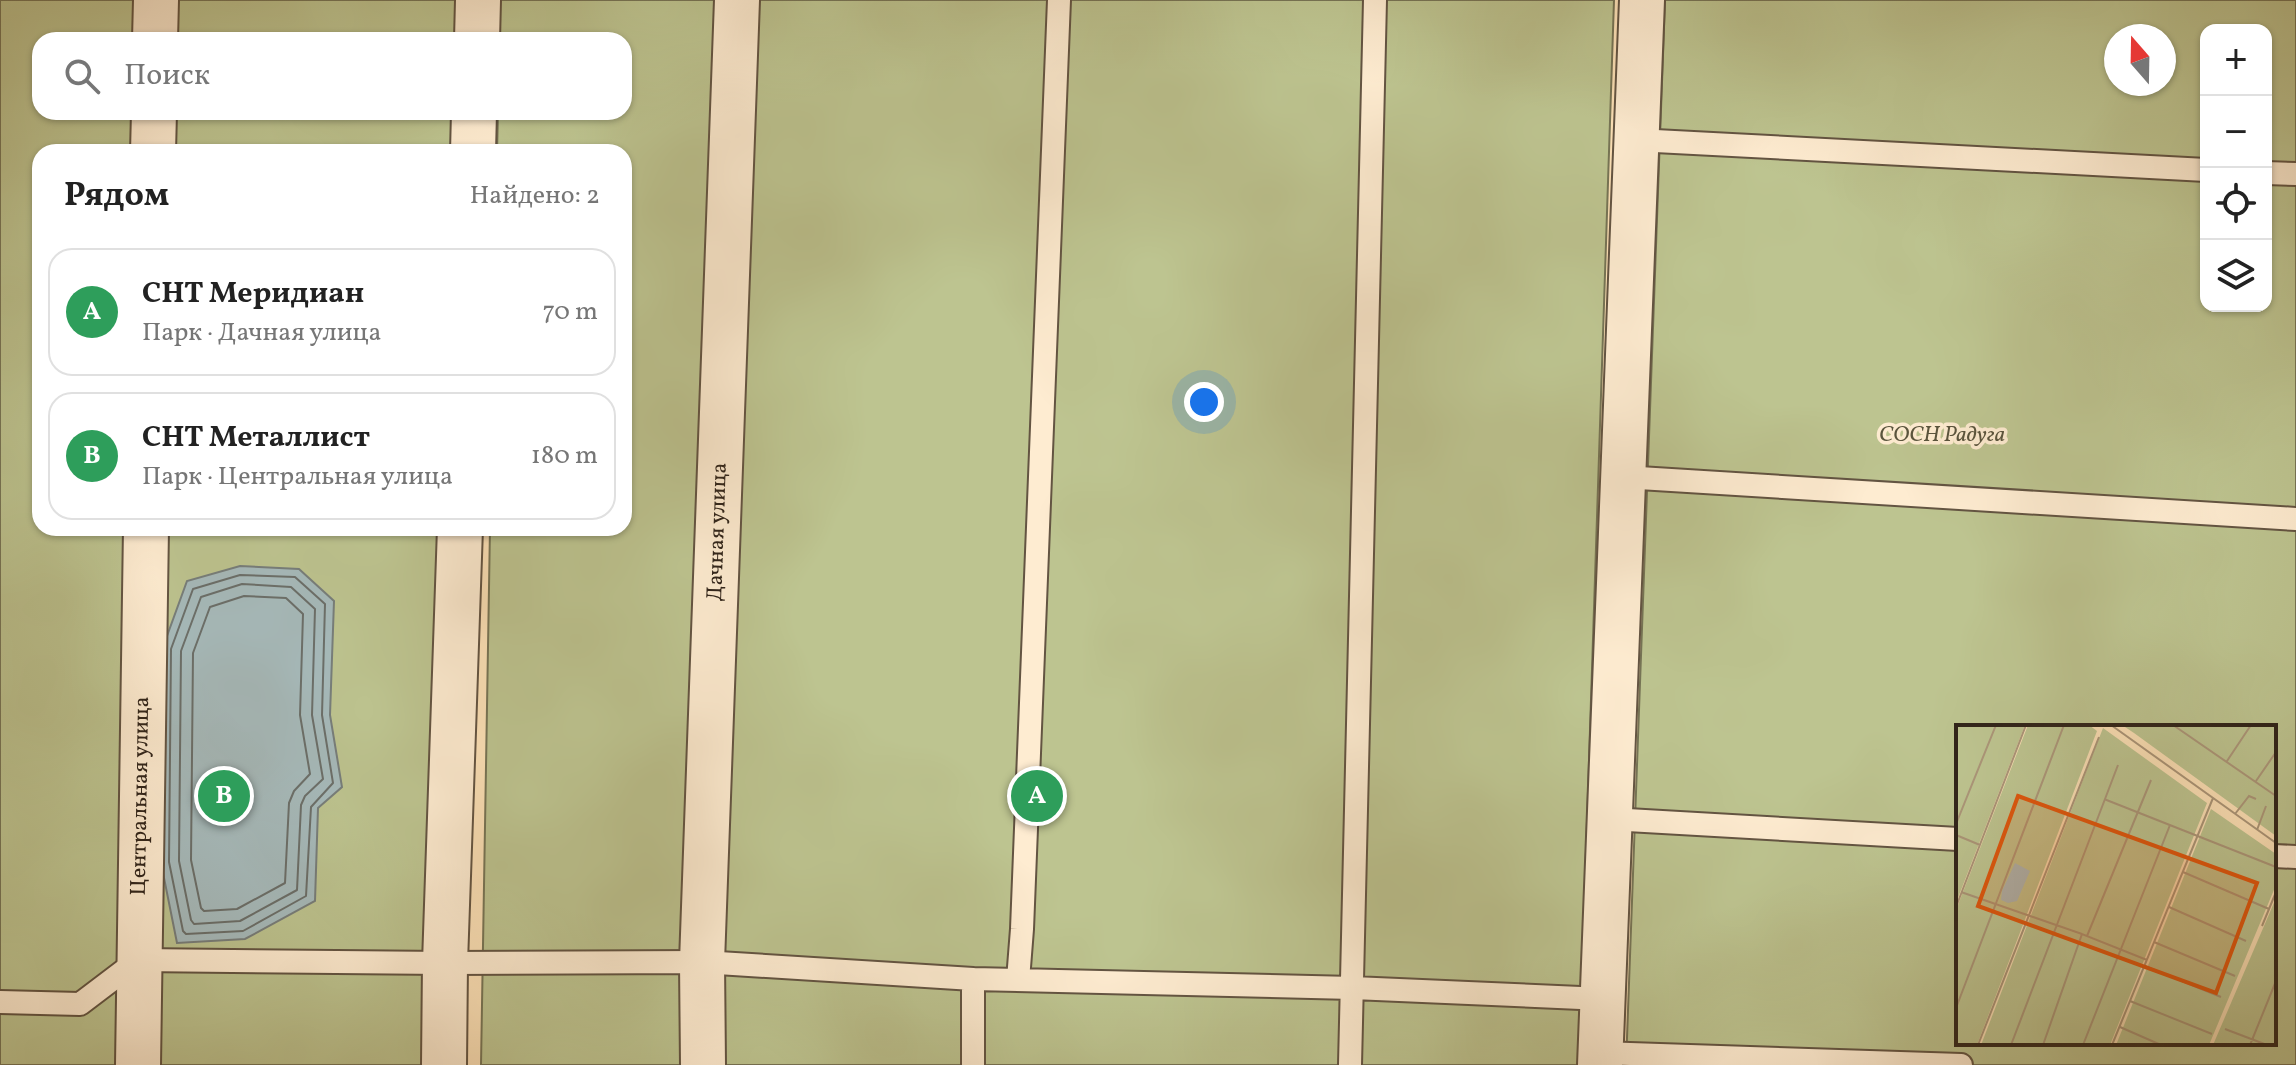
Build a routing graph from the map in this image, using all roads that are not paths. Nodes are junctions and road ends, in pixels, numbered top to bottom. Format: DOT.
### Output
graph roads {
  1 [pos="156,0"];
  2 [pos="478,0"];
  3 [pos="737,0"];
  4 [pos="1059,0"];
  5 [pos="1375,0"];
  6 [pos="1642,0"];
  7 [pos="155,32"];
  8 [pos="477,32"];
  9 [pos="154,120"];
  10 [pos="474,120"];
  11 [pos="1636,140"];
  12 [pos="153,144"];
  13 [pos="473,144"];
  14 [pos="2200,170"];
  15 [pos="2272,173"];
  16 [pos="2296,174"];
  17 [pos="1623,477"];
  18 [pos="2296,519"];
  19 [pos="146,536"];
  20 [pos="460,536"];
  21 [pos="1610,819"];
  22 [pos="1956,839"];
  23 [pos="2276,856"];
  24 [pos="2296,857"];
  25 [pos="138,960"];
  26 [pos="702,962"];
  27 [pos="445,963"];
  28 [pos="973,979"];
  29 [pos="1018,980"];
  30 [pos="1353,988"];
  31 [pos="1603,999"];
  32 [pos="0,1002"];
  33 [pos="1600,1059"];
  34 [pos="138,1065"];
  35 [pos="444,1065"];
  36 [pos="703,1065"];
  37 [pos="973,1065"];
  38 [pos="1350,1065"];
  39 [pos="1961,1065"];
  1 -- 7 [label="street"];
  2 -- 8 [label="street"];
  3 -- 26 [label="street, Дачная улица"];
  4 -- 29 [label="lane"];
  5 -- 30 [label="lane"];
  6 -- 11 [label="street"];
  9 -- 12 [label="street"];
  10 -- 13 [label="street"];
  11 -- 14 [label="lane"];
  11 -- 17 [label="street"];
  15 -- 16 [label="lane"];
  17 -- 18 [label="lane"];
  17 -- 21 [label="street"];
  19 -- 25 [label="street, Центральная улица"];
  20 -- 27 [label="street"];
  21 -- 22 [label="lane"];
  21 -- 31 [label="street"];
  23 -- 24 [label="lane"];
  25 -- 27 [label="lane"];
  25 -- 32 [label="lane"];
  25 -- 34 [label="street, Центральная улица"];
  26 -- 27 [label="lane"];
  26 -- 28 [label="lane"];
  26 -- 36 [label="street, Дачная улица"];
  27 -- 35 [label="street"];
  28 -- 29 [label="lane"];
  28 -- 37 [label="lane"];
  29 -- 30 [label="lane"];
  30 -- 31 [label="lane"];
  30 -- 38 [label="lane"];
  31 -- 33 [label="street"];
  33 -- 39 [label="lane"];
}
